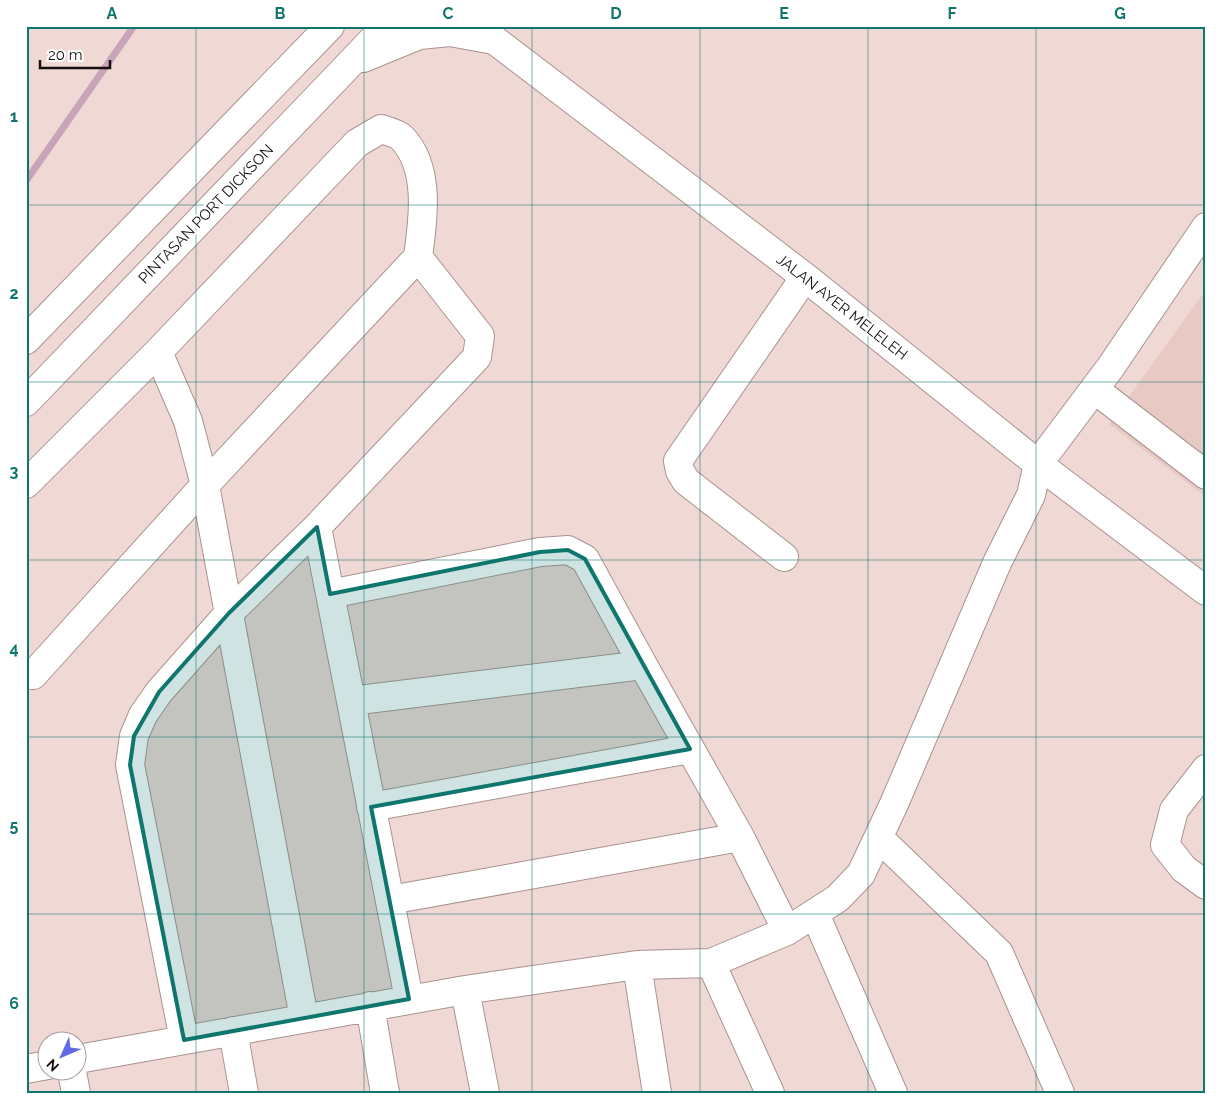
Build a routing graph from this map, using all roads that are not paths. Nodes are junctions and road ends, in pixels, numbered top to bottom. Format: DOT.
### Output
graph roads {
  1 [pos="386,26"];
  2 [pos="324,30"];
  3 [pos="486,31"];
  4 [pos="351,63"];
  5 [pos="1206,227"];
  6 [pos="418,257"];
  7 [pos="805,277"];
  8 [pos="26,340"];
  9 [pos="158,352"];
  10 [pos="1094,389"];
  11 [pos="26,402"];
  12 [pos="1038,464"];
  13 [pos="1206,475"];
  14 [pos="26,484"];
  15 [pos="204,485"];
  16 [pos="317,527"];
  17 [pos="784,557"];
  18 [pos="1206,591"];
  19 [pos="330,594"];
  20 [pos="229,613"];
  21 [pos="643,666"];
  22 [pos="33,676"];
  23 [pos="351,701"];
  24 [pos="690,749"];
  25 [pos="1206,769"];
  26 [pos="371,807"];
  27 [pos="740,837"];
  28 [pos="879,838"];
  29 [pos="1206,885"];
  30 [pos="390,900"];
  31 [pos="815,914"];
  32 [pos="787,931"];
  33 [pos="711,963"];
  34 [pos="637,965"];
  35 [pos="464,990"];
  36 [pos="409,999"];
  37 [pos="370,1006"];
  38 [pos="304,1018"];
  39 [pos="233,1031"];
  40 [pos="184,1040"];
  41 [pos="88,1057"];
  42 [pos="244,1093"];
  43 [pos="385,1093"];
  44 [pos="485,1093"];
  45 [pos="657,1093"];
  46 [pos="770,1093"];
  47 [pos="893,1093"];
  48 [pos="1060,1093"];
  1 -- 4 [label="main road, PINTASAN PORT DICKSON"];
  2 -- 8 [label="main road"];
  3 -- 4 [label="main road"];
  3 -- 7 [label="main road, JALAN AYER MELELEH"];
  4 -- 11 [label="main road, PINTASAN PORT DICKSON"];
  5 -- 10 [label="main road"];
  6 -- 9 [label="main road"];
  6 -- 15 [label="main road"];
  6 -- 16 [label="main road"];
  7 -- 12 [label="main road, JALAN AYER MELELEH"];
  7 -- 17 [label="main road"];
  9 -- 14 [label="main road"];
  9 -- 15 [label="main road"];
  10 -- 12 [label="main road"];
  10 -- 13 [label="main road"];
  12 -- 18 [label="main road, JALAN AYER MELELEH"];
  12 -- 28 [label="main road"];
  15 -- 20 [label="main road"];
  15 -- 22 [label="main road"];
  16 -- 19 [label="main road"];
  16 -- 20 [label="main road"];
  19 -- 21 [label="main road"];
  19 -- 23 [label="main road"];
  20 -- 38 [label="main road"];
  20 -- 40 [label="main road"];
  21 -- 23 [label="main road"];
  21 -- 24 [label="main road"];
  23 -- 26 [label="main road"];
  24 -- 26 [label="main road"];
  24 -- 27 [label="main road"];
  25 -- 29 [label="main road"];
  26 -- 30 [label="main road"];
  27 -- 30 [label="main road"];
  27 -- 32 [label="main road"];
  28 -- 31 [label="main road"];
  28 -- 48 [label="main road"];
  30 -- 36 [label="main road"];
  31 -- 32 [label="main road"];
  31 -- 47 [label="main road"];
  32 -- 33 [label="main road"];
  33 -- 34 [label="main road"];
  33 -- 46 [label="main road"];
  34 -- 35 [label="main road"];
  34 -- 45 [label="main road"];
  35 -- 36 [label="main road"];
  35 -- 44 [label="main road"];
  36 -- 37 [label="main road"];
  37 -- 38 [label="main road"];
  37 -- 43 [label="main road"];
  38 -- 39 [label="main road"];
  39 -- 40 [label="main road"];
  39 -- 42 [label="main road"];
  40 -- 41 [label="main road"];
}
